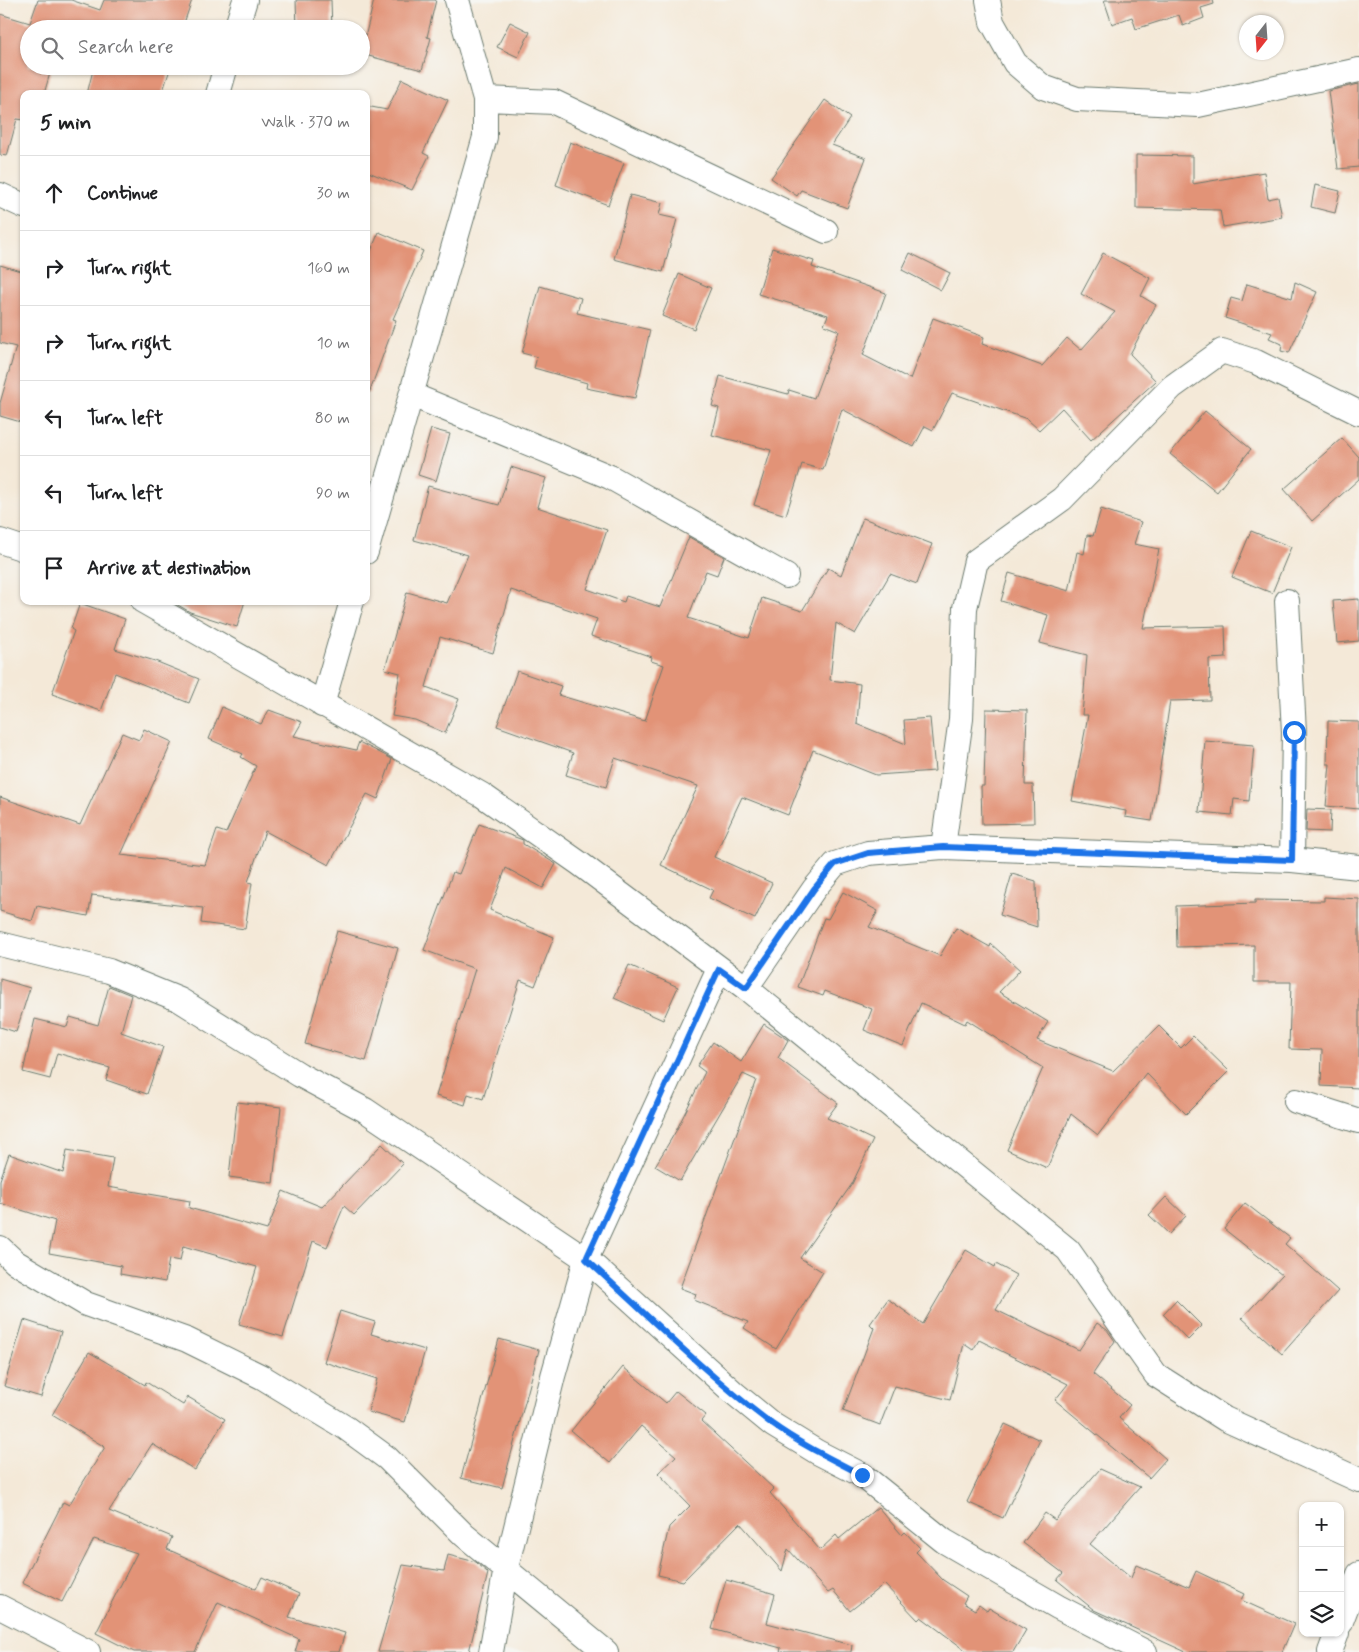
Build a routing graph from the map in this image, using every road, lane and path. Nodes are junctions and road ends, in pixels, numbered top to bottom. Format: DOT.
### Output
graph roads {
  1 [pos="245,0"];
  2 [pos="457,0"];
  3 [pos="988,0"];
  4 [pos="239,20"];
  5 [pos="1359,70"];
  6 [pos="223,75"];
  7 [pos="219,90"];
  8 [pos="485,99"];
  9 [pos="0,195"];
  10 [pos="20,204"];
  11 [pos="826,232"];
  12 [pos="412,395"];
  13 [pos="1359,413"];
  14 [pos="370,538"];
  15 [pos="0,541"];
  16 [pos="20,548"];
  17 [pos="786,576"];
  18 [pos="1287,601"];
  19 [pos="149,605"];
  20 [pos="351,605"];
  21 [pos="322,705"];
  22 [pos="943,847"];
  23 [pos="1292,860"];
  24 [pos="1359,867"];
  25 [pos="0,944"];
  26 [pos="719,969"];
  27 [pos="746,988"];
  28 [pos="1296,1101"];
  29 [pos="1359,1121"];
  30 [pos="0,1248"];
  31 [pos="586,1259"];
  32 [pos="1359,1480"];
  33 [pos="506,1568"];
  34 [pos="1359,1574"];
  35 [pos="0,1607"];
  36 [pos="1344,1613"];
  37 [pos="1336,1637"];
  38 [pos="88,1652"];
  39 [pos="491,1652"];
  40 [pos="606,1652"];
  41 [pos="1145,1652"];
  42 [pos="1330,1652"];
  1 -- 4 [label="street"];
  2 -- 8 [label="street"];
  3 -- 5 [label="street"];
  6 -- 7 [label="street"];
  8 -- 11 [label="street"];
  8 -- 12 [label="street"];
  9 -- 10 [label="street"];
  12 -- 14 [label="street"];
  12 -- 17 [label="street"];
  13 -- 22 [label="street"];
  15 -- 16 [label="street"];
  18 -- 23 [label="street"];
  19 -- 21 [label="street"];
  20 -- 21 [label="street"];
  21 -- 26 [label="street"];
  22 -- 23 [label="street"];
  22 -- 27 [label="street"];
  23 -- 24 [label="street"];
  25 -- 31 [label="street"];
  26 -- 27 [label="street"];
  26 -- 31 [label="street"];
  27 -- 32 [label="street"];
  28 -- 29 [label="street"];
  30 -- 33 [label="street"];
  31 -- 33 [label="street"];
  31 -- 41 [label="street"];
  33 -- 39 [label="street"];
  33 -- 40 [label="street"];
  34 -- 36 [label="street"];
  35 -- 38 [label="street"];
  37 -- 42 [label="street"];
}
